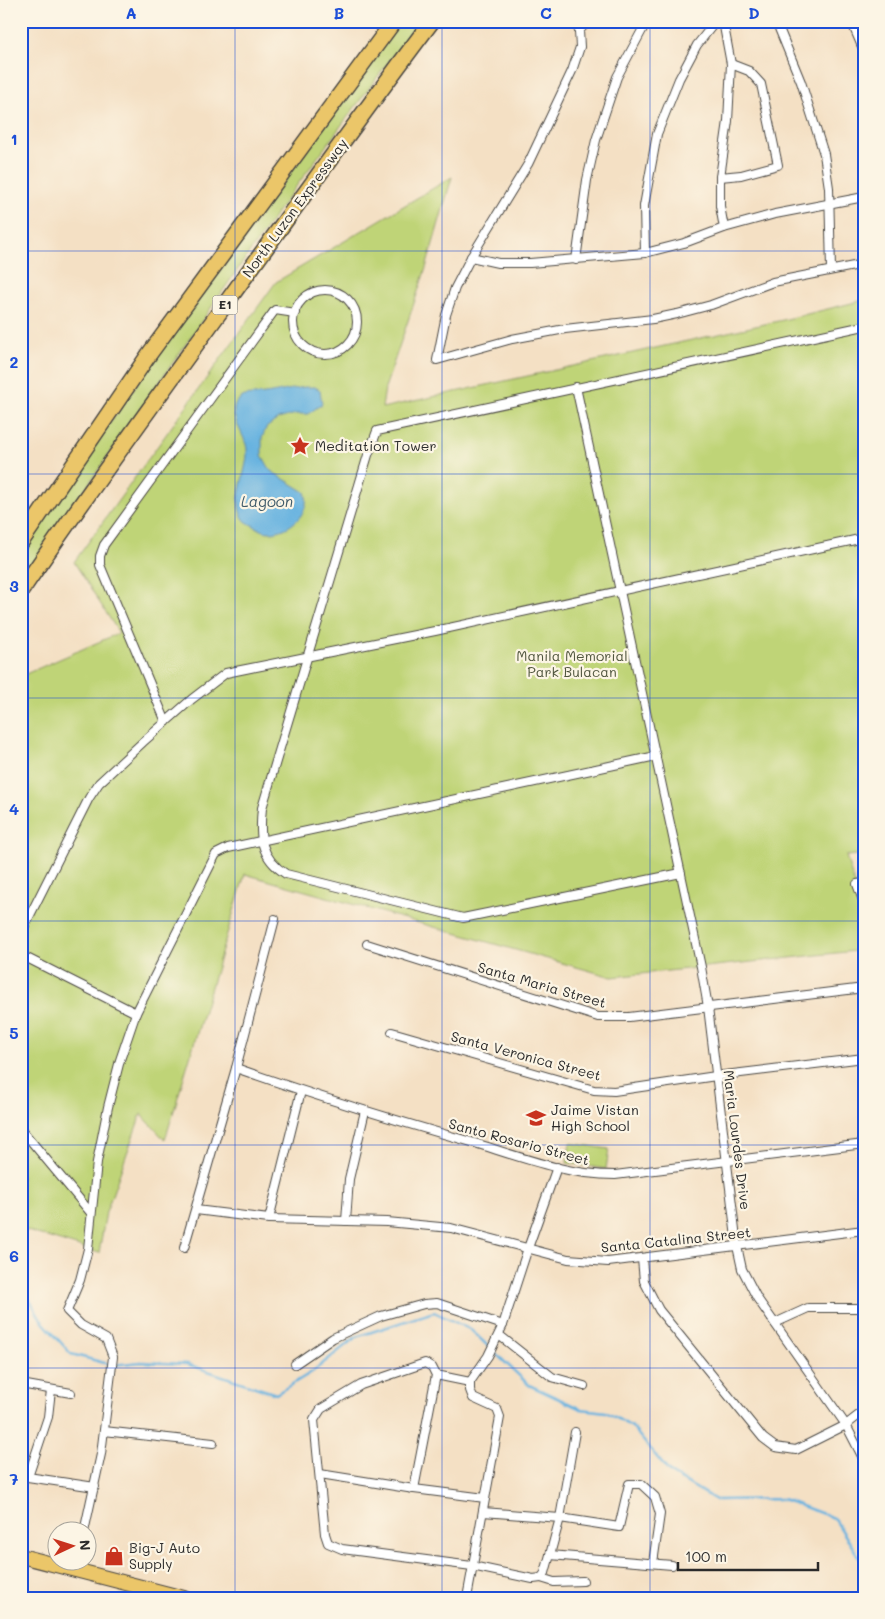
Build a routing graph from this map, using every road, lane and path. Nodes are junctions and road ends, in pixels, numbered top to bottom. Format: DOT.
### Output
graph roads {
  1 [pos="394,21"];
  2 [pos="432,21"];
  3 [pos="576,21"];
  4 [pos="588,21"];
  5 [pos="647,21"];
  6 [pos="716,21"];
  7 [pos="724,21"];
  8 [pos="776,21"];
  9 [pos="851,21"];
  10 [pos="579,31"];
  11 [pos="864,51"];
  12 [pos="730,64"];
  13 [pos="720,177"];
  14 [pos="864,197"];
  15 [pos="829,204"];
  16 [pos="724,228"];
  17 [pos="645,253"];
  18 [pos="471,257"];
  19 [pos="576,260"];
  20 [pos="864,264"];
  21 [pos="831,270"];
  22 [pos="295,313"];
  23 [pos="864,326"];
  24 [pos="576,387"];
  25 [pos="864,538"];
  26 [pos="21,542"];
  27 [pos="21,591"];
  28 [pos="620,591"];
  29 [pos="307,658"];
  30 [pos="166,722"];
  31 [pos="656,756"];
  32 [pos="262,841"];
  33 [pos="681,874"];
  34 [pos="864,883"];
  35 [pos="864,903"];
  36 [pos="275,919"];
  37 [pos="21,933"];
  38 [pos="367,944"];
  39 [pos="21,955"];
  40 [pos="864,988"];
  41 [pos="708,1007"];
  42 [pos="136,1012"];
  43 [pos="392,1032"];
  44 [pos="864,1058"];
  45 [pos="236,1068"];
  46 [pos="716,1076"];
  47 [pos="301,1091"];
  48 [pos="365,1111"];
  49 [pos="21,1129"];
  50 [pos="864,1144"];
  51 [pos="727,1161"];
  52 [pos="557,1168"];
  53 [pos="196,1210"];
  54 [pos="91,1213"];
  55 [pos="269,1219"];
  56 [pos="346,1220"];
  57 [pos="864,1230"];
  58 [pos="737,1246"];
  59 [pos="184,1248"];
  60 [pos="528,1248"];
  61 [pos="642,1258"];
  62 [pos="864,1308"];
  63 [pos="775,1323"];
  64 [pos="503,1325"];
  65 [pos="498,1337"];
  66 [pos="295,1364"];
  67 [pos="436,1375"];
  68 [pos="470,1382"];
  69 [pos="21,1384"];
  70 [pos="584,1386"];
  71 [pos="51,1390"];
  72 [pos="71,1393"];
  73 [pos="864,1411"];
  74 [pos="846,1425"];
  75 [pos="104,1431"];
  76 [pos="575,1432"];
  77 [pos="213,1443"];
  78 [pos="864,1460"];
  79 [pos="320,1474"];
  80 [pos="25,1476"];
  81 [pos="95,1487"];
  82 [pos="414,1489"];
  83 [pos="485,1498"];
  84 [pos="483,1512"];
  85 [pos="560,1518"];
  86 [pos="86,1522"];
  87 [pos="550,1555"];
  88 [pos="21,1556"];
  89 [pos="48,1560"];
  90 [pos="653,1563"];
  91 [pos="672,1565"];
  92 [pos="472,1566"];
  93 [pos="98,1572"];
  94 [pos="540,1578"];
  95 [pos="583,1581"];
  96 [pos="184,1598"];
  97 [pos="467,1598"];
  1 -- 26 [label="highway, E1"];
  2 -- 27 [label="highway, North Luzon Expressway / E1"];
  3 -- 10 [label="street"];
  4 -- 10 [label="street"];
  5 -- 19 [label="street"];
  6 -- 17 [label="street"];
  7 -- 12 [label="street"];
  8 -- 15 [label="street"];
  9 -- 11 [label="street"];
  10 -- 18 [label="street"];
  12 -- 13 [label="street"];
  12 -- 13 [label="street"];
  13 -- 16 [label="street"];
  14 -- 15 [label="street"];
  15 -- 16 [label="street"];
  15 -- 21 [label="street"];
  16 -- 17 [label="street"];
  17 -- 19 [label="street"];
  18 -- 19 [label="street"];
  18 -- 21 [label="street"];
  20 -- 21 [label="street"];
  22 -- 22 [label="street"];
  22 -- 30 [label="street"];
  23 -- 24 [label="street"];
  24 -- 28 [label="street, Maria Lourdes Drive"];
  24 -- 29 [label="street"];
  25 -- 28 [label="street"];
  28 -- 29 [label="street"];
  28 -- 31 [label="street, Maria Lourdes Drive"];
  29 -- 30 [label="street"];
  29 -- 32 [label="street"];
  30 -- 37 [label="street"];
  31 -- 32 [label="street"];
  31 -- 33 [label="street, Maria Lourdes Drive"];
  32 -- 33 [label="street"];
  32 -- 42 [label="street"];
  33 -- 41 [label="street, Maria Lourdes Drive"];
  34 -- 35 [label="street"];
  36 -- 45 [label="street"];
  38 -- 41 [label="street, Santa Maria Street"];
  39 -- 42 [label="street"];
  40 -- 41 [label="street, Santa Maria Street"];
  41 -- 46 [label="street, Maria Lourdes Drive"];
  42 -- 54 [label="street"];
  43 -- 46 [label="street, Santa Veronica Street"];
  44 -- 46 [label="street, Santa Veronica Street"];
  45 -- 47 [label="street, Santo Rosario Street"];
  45 -- 53 [label="street"];
  46 -- 51 [label="street, Maria Lourdes Drive"];
  47 -- 48 [label="street, Santo Rosario Street"];
  47 -- 55 [label="street"];
  48 -- 52 [label="street, Santo Rosario Street"];
  48 -- 56 [label="street"];
  49 -- 54 [label="street"];
  50 -- 51 [label="street, Santo Rosario Street"];
  51 -- 52 [label="street, Santo Rosario Street"];
  51 -- 58 [label="street, Maria Lourdes Drive"];
  52 -- 60 [label="street"];
  53 -- 55 [label="street, Santa Catalina Street"];
  53 -- 59 [label="street"];
  54 -- 75 [label="street"];
  55 -- 56 [label="street, Santa Catalina Street"];
  56 -- 60 [label="street, Santa Catalina Street"];
  57 -- 58 [label="street, Santa Catalina Street"];
  58 -- 61 [label="street, Santa Catalina Street"];
  58 -- 63 [label="street, Maria Lourdes Drive"];
  60 -- 61 [label="street, Santa Catalina Street"];
  60 -- 64 [label="street"];
  61 -- 74 [label="street"];
  62 -- 63 [label="street"];
  63 -- 74 [label="street, Maria Lourdes Drive"];
  64 -- 65 [label="street"];
  64 -- 66 [label="street"];
  65 -- 68 [label="street"];
  65 -- 70 [label="street"];
  67 -- 68 [label="street"];
  67 -- 79 [label="street"];
  67 -- 82 [label="street"];
  68 -- 83 [label="street"];
  69 -- 71 [label="street"];
  71 -- 72 [label="street"];
  71 -- 80 [label="street"];
  73 -- 74 [label="street"];
  74 -- 78 [label="street, Maria Lourdes Drive"];
  75 -- 77 [label="street"];
  75 -- 81 [label="street"];
  76 -- 85 [label="street"];
  79 -- 82 [label="street"];
  79 -- 92 [label="street"];
  80 -- 81 [label="street"];
  81 -- 86 [label="street"];
  82 -- 83 [label="street"];
  83 -- 84 [label="street"];
  84 -- 85 [label="street"];
  84 -- 92 [label="street"];
  85 -- 87 [label="street"];
  85 -- 90 [label="street"];
  87 -- 90 [label="street"];
  87 -- 94 [label="street"];
  88 -- 89 [label="highway"];
  90 -- 91 [label="street"];
  92 -- 94 [label="street"];
  92 -- 97 [label="street"];
  93 -- 96 [label="highway"];
  94 -- 95 [label="street"];
}
